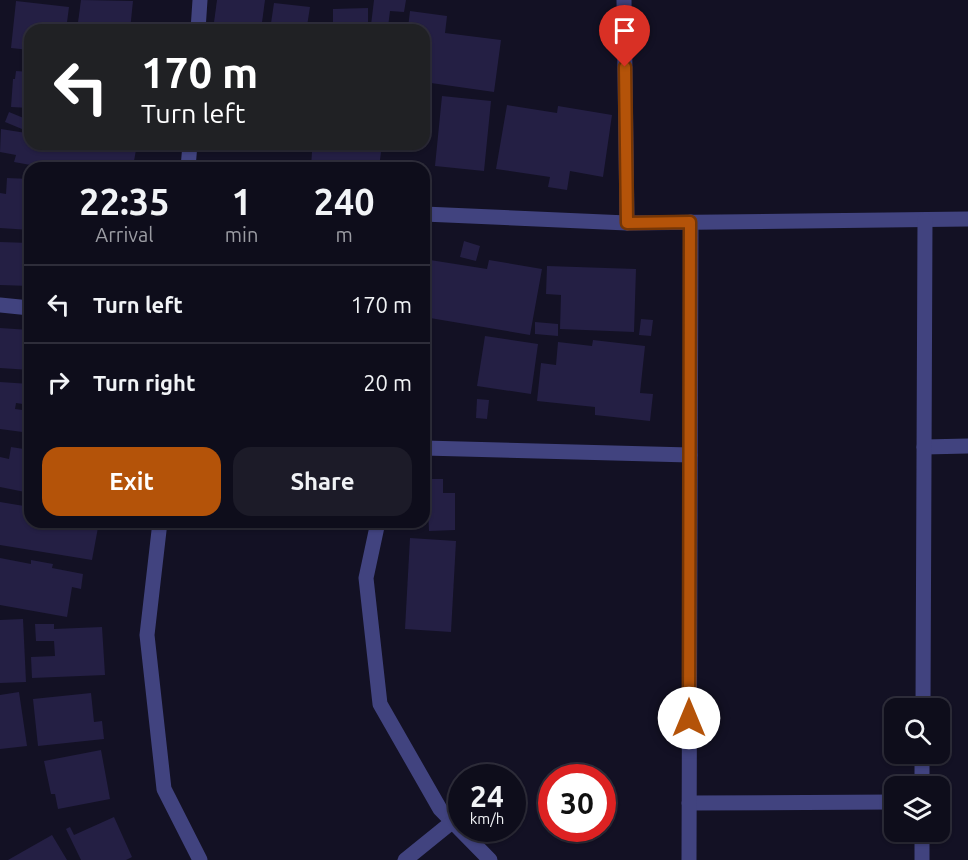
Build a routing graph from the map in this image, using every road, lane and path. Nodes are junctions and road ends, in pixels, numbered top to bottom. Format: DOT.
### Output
graph roads {
  1 [pos="200,0"];
  2 [pos="624,0"];
  3 [pos="198,24"];
  4 [pos="430,214"];
  5 [pos="968,219"];
  6 [pos="926,220"];
  7 [pos="690,222"];
  8 [pos="627,223"];
  9 [pos="0,305"];
  10 [pos="24,307"];
  11 [pos="968,446"];
  12 [pos="924,447"];
  13 [pos="430,448"];
  14 [pos="690,455"];
  15 [pos="159,528"];
  16 [pos="377,528"];
  17 [pos="923,698"];
  18 [pos="884,802"];
  19 [pos="689,803"];
  20 [pos="448,818"];
  21 [pos="448,825"];
  22 [pos="472,842"];
  23 [pos="922,842"];
  24 [pos="200,860"];
  25 [pos="405,860"];
  26 [pos="490,860"];
  27 [pos="689,860"];
  28 [pos="922,860"];
  1 -- 3 [label="street"];
  2 -- 8 [label="street"];
  4 -- 8 [label="street"];
  5 -- 6 [label="street"];
  6 -- 7 [label="street"];
  6 -- 12 [label="street"];
  7 -- 8 [label="street"];
  7 -- 14 [label="street"];
  9 -- 10 [label="street"];
  11 -- 12 [label="street"];
  12 -- 17 [label="street"];
  13 -- 14 [label="street"];
  14 -- 19 [label="street"];
  15 -- 24 [label="street"];
  16 -- 20 [label="street"];
  18 -- 19 [label="street"];
  19 -- 27 [label="street"];
  21 -- 25 [label="street"];
  22 -- 26 [label="street"];
  23 -- 28 [label="street"];
}
